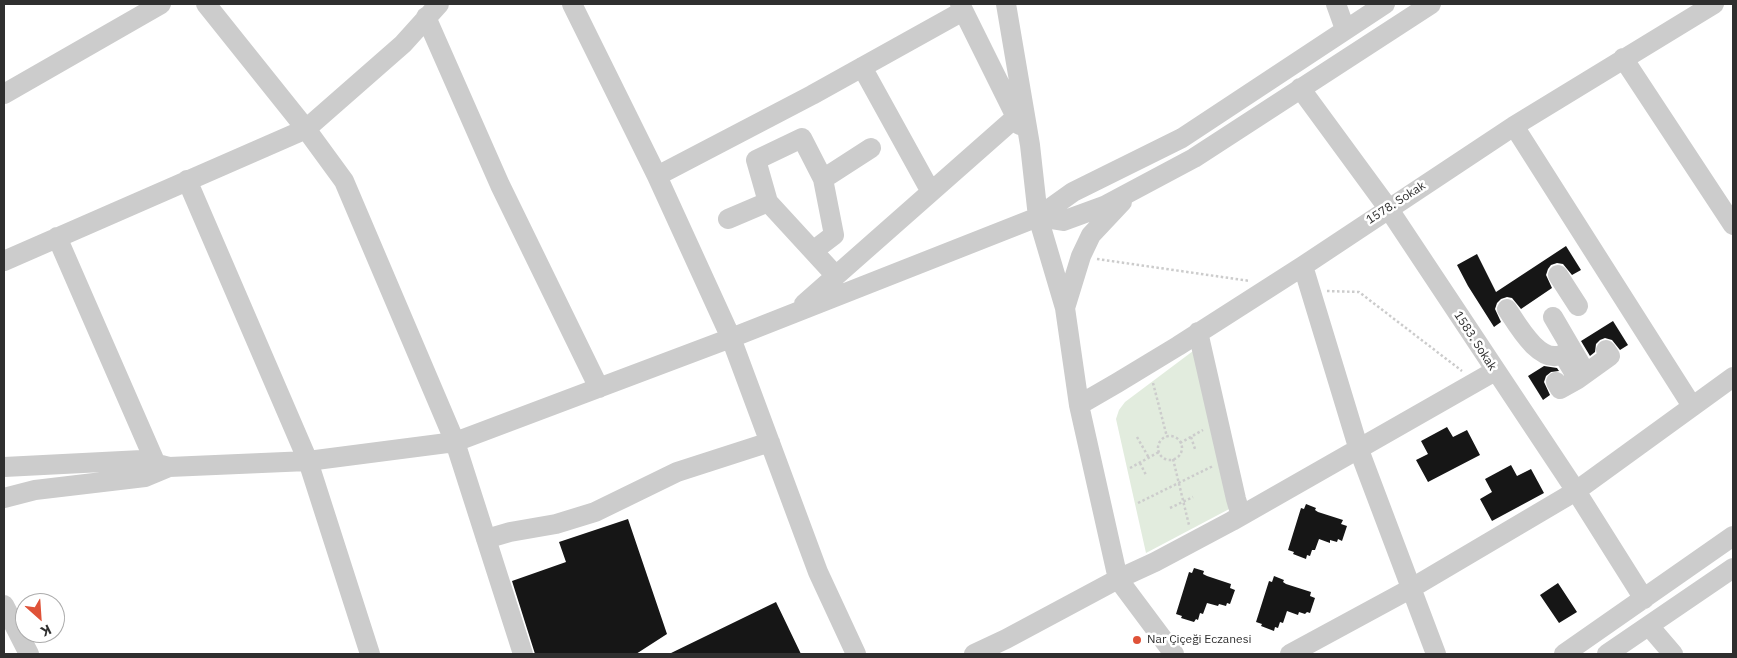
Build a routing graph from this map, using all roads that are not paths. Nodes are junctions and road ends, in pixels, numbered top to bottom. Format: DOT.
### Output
graph roads {
  1 [pos="161,4"];
  2 [pos="206,4"];
  3 [pos="572,4"];
  4 [pos="1006,4"];
  5 [pos="1336,4"];
  6 [pos="1385,4"];
  7 [pos="1431,4"];
  8 [pos="1714,4"];
  9 [pos="961,7"];
  10 [pos="433,10"];
  11 [pos="1345,29"];
  12 [pos="1623,58"];
  13 [pos="862,66"];
  14 [pos="1300,88"];
  15 [pos="4,94"];
  16 [pos="1016,117"];
  17 [pos="1514,126"];
  18 [pos="306,128"];
  19 [pos="1030,145"];
  20 [pos="871,148"];
  21 [pos="657,176"];
  22 [pos="823,179"];
  23 [pos="187,180"];
  24 [pos="1131,191"];
  25 [pos="931,192"];
  26 [pos="768,202"];
  27 [pos="1388,208"];
  28 [pos="1038,217"];
  29 [pos="728,220"];
  30 [pos="1733,225"];
  31 [pos="57,237"];
  32 [pos="813,251"];
  33 [pos="4,261"];
  34 [pos="1303,266"];
  35 [pos="1558,275"];
  36 [pos="836,276"];
  37 [pos="1578,306"];
  38 [pos="1065,308"];
  39 [pos="1507,309"];
  40 [pos="794,313"];
  41 [pos="1553,317"];
  42 [pos="1198,332"];
  43 [pos="731,338"];
  44 [pos="1606,350"];
  45 [pos="1495,371"];
  46 [pos="1582,376"];
  47 [pos="1733,377"];
  48 [pos="1556,382"];
  49 [pos="599,388"];
  50 [pos="1079,404"];
  51 [pos="1692,406"];
  52 [pos="455,442"];
  53 [pos="770,442"];
  54 [pos="1358,450"];
  55 [pos="308,461"];
  56 [pos="162,466"];
  57 [pos="4,467"];
  58 [pos="1576,491"];
  59 [pos="4,498"];
  60 [pos="1241,516"];
  61 [pos="1733,536"];
  62 [pos="486,539"];
  63 [pos="1733,568"];
  64 [pos="1118,579"];
  65 [pos="1410,588"];
  66 [pos="1644,599"];
  67 [pos="4,605"];
  68 [pos="1648,626"];
  69 [pos="1009,647"];
  70 [pos="29,654"];
  71 [pos="370,654"];
  72 [pos="523,654"];
  73 [pos="856,654"];
  74 [pos="974,654"];
  75 [pos="1174,654"];
  76 [pos="1290,654"];
  77 [pos="1436,654"];
  78 [pos="1564,654"];
  79 [pos="1607,654"];
  80 [pos="1673,654"];
  1 -- 15 [label="street"];
  2 -- 18 [label="street"];
  3 -- 21 [label="street"];
  4 -- 19 [label="street"];
  5 -- 11 [label="street"];
  6 -- 11 [label="street"];
  7 -- 14 [label="street"];
  8 -- 12 [label="street, 1578. Sokak"];
  9 -- 13 [label="street"];
  9 -- 16 [label="street"];
  10 -- 18 [label="street"];
  10 -- 49 [label="street"];
  11 -- 28 [label="street"];
  12 -- 17 [label="street, 1578. Sokak"];
  12 -- 30 [label="street"];
  13 -- 21 [label="street"];
  13 -- 25 [label="street"];
  14 -- 24 [label="street"];
  14 -- 27 [label="street, 1583. Sokak"];
  16 -- 19 [label="street"];
  16 -- 25 [label="street"];
  17 -- 27 [label="street, 1578. Sokak"];
  17 -- 51 [label="street"];
  18 -- 23 [label="street"];
  18 -- 52 [label="street"];
  19 -- 28 [label="street"];
  20 -- 22 [label="street"];
  21 -- 43 [label="street"];
  22 -- 26 [label="street"];
  22 -- 32 [label="street"];
  23 -- 31 [label="street"];
  23 -- 55 [label="street"];
  24 -- 28 [label="street"];
  24 -- 38 [label="street"];
  25 -- 36 [label="street"];
  26 -- 29 [label="street"];
  26 -- 32 [label="street"];
  27 -- 34 [label="street, 1578. Sokak"];
  27 -- 45 [label="street, 1583. Sokak"];
  28 -- 38 [label="street"];
  28 -- 40 [label="street"];
  31 -- 33 [label="street"];
  31 -- 56 [label="street"];
  32 -- 36 [label="street"];
  34 -- 42 [label="street, 1578. Sokak"];
  34 -- 54 [label="street"];
  35 -- 37 [label="street"];
  36 -- 40 [label="street"];
  38 -- 50 [label="street"];
  39 -- 46 [label="street"];
  40 -- 43 [label="street"];
  41 -- 46 [label="street"];
  42 -- 50 [label="street, 1578. Sokak"];
  42 -- 60 [label="street"];
  43 -- 49 [label="street"];
  43 -- 53 [label="street"];
  44 -- 46 [label="street"];
  45 -- 54 [label="street"];
  45 -- 58 [label="street, 1583. Sokak"];
  46 -- 48 [label="street"];
  47 -- 51 [label="street"];
  49 -- 52 [label="street"];
  50 -- 64 [label="street"];
  51 -- 58 [label="street"];
  52 -- 55 [label="street"];
  52 -- 62 [label="street"];
  53 -- 62 [label="street"];
  53 -- 73 [label="street"];
  54 -- 60 [label="street"];
  54 -- 65 [label="street"];
  55 -- 56 [label="street"];
  55 -- 71 [label="street"];
  56 -- 57 [label="street"];
  56 -- 59 [label="street"];
  58 -- 65 [label="street"];
  58 -- 66 [label="street, 1583. Sokak"];
  60 -- 64 [label="street"];
  61 -- 66 [label="street"];
  62 -- 72 [label="street"];
  63 -- 68 [label="street"];
  64 -- 69 [label="street"];
  64 -- 75 [label="street"];
  65 -- 76 [label="street"];
  65 -- 77 [label="street"];
  66 -- 78 [label="street"];
  67 -- 70 [label="street"];
  68 -- 79 [label="street"];
  68 -- 80 [label="street"];
  69 -- 74 [label="street"];
}
